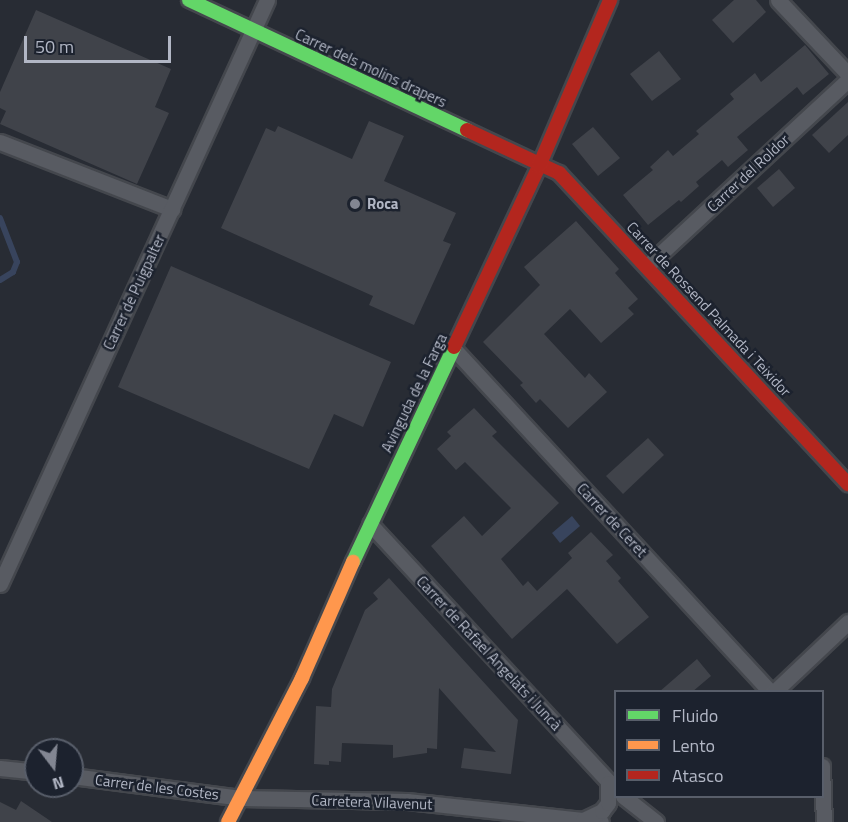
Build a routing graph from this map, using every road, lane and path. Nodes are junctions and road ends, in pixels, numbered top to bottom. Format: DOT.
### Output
graph roads {
  1 [pos="189,0"];
  2 [pos="267,0"];
  3 [pos="610,0"];
  4 [pos="778,0"];
  5 [pos="254,30"];
  6 [pos="848,74"];
  7 [pos="848,81"];
  8 [pos="0,142"];
  9 [pos="539,166"];
  10 [pos="172,209"];
  11 [pos="647,266"];
  12 [pos="454,349"];
  13 [pos="848,484"];
  14 [pos="370,524"];
  15 [pos="0,584"];
  16 [pos="848,622"];
  17 [pos="770,690"];
  18 [pos="774,690"];
  19 [pos="0,768"];
  20 [pos="24,771"];
  21 [pos="84,778"];
  22 [pos="612,787"];
  23 [pos="241,798"];
  24 [pos="626,798"];
  25 [pos="823,798"];
  26 [pos="583,820"];
  27 [pos="228,822"];
  28 [pos="601,822"];
  29 [pos="656,822"];
  30 [pos="824,822"];
  1 -- 5 [label="street, Carrer dels molins drapers"];
  2 -- 5 [label="street, Carrer de Puigpalter"];
  3 -- 9 [label="street, Avinguda de la Farga"];
  4 -- 6 [label="street"];
  5 -- 9 [label="street, Carrer dels molins drapers"];
  5 -- 10 [label="street, Carrer de Puigpalter"];
  7 -- 11 [label="street, Carrer del Roldor"];
  8 -- 10 [label="street"];
  9 -- 11 [label="street, Carrer de Rossend Palmada i Teixidor"];
  9 -- 12 [label="street, Avinguda de la Farga"];
  10 -- 15 [label="street, Carrer de Puigpalter"];
  11 -- 13 [label="street, Carrer de Rossend Palmada i Teixidor"];
  12 -- 14 [label="street, Avinguda de la Farga"];
  12 -- 17 [label="street, Carrer de Ceret"];
  14 -- 22 [label="street, Carrer de Rafael Angelats i Juncà"];
  14 -- 23 [label="street, Avinguda de la Farga"];
  16 -- 18 [label="street"];
  19 -- 20 [label="street"];
  21 -- 23 [label="street, Carrer de les Costes"];
  22 -- 26 [label="street, Carrer de Rafael Angelats i Juncà"];
  23 -- 26 [label="street, Carretera Vilavenut"];
  23 -- 27 [label="street"];
  24 -- 29 [label="street"];
  25 -- 30 [label="street"];
  26 -- 28 [label="street, Carretera Vilavenut"];
}
